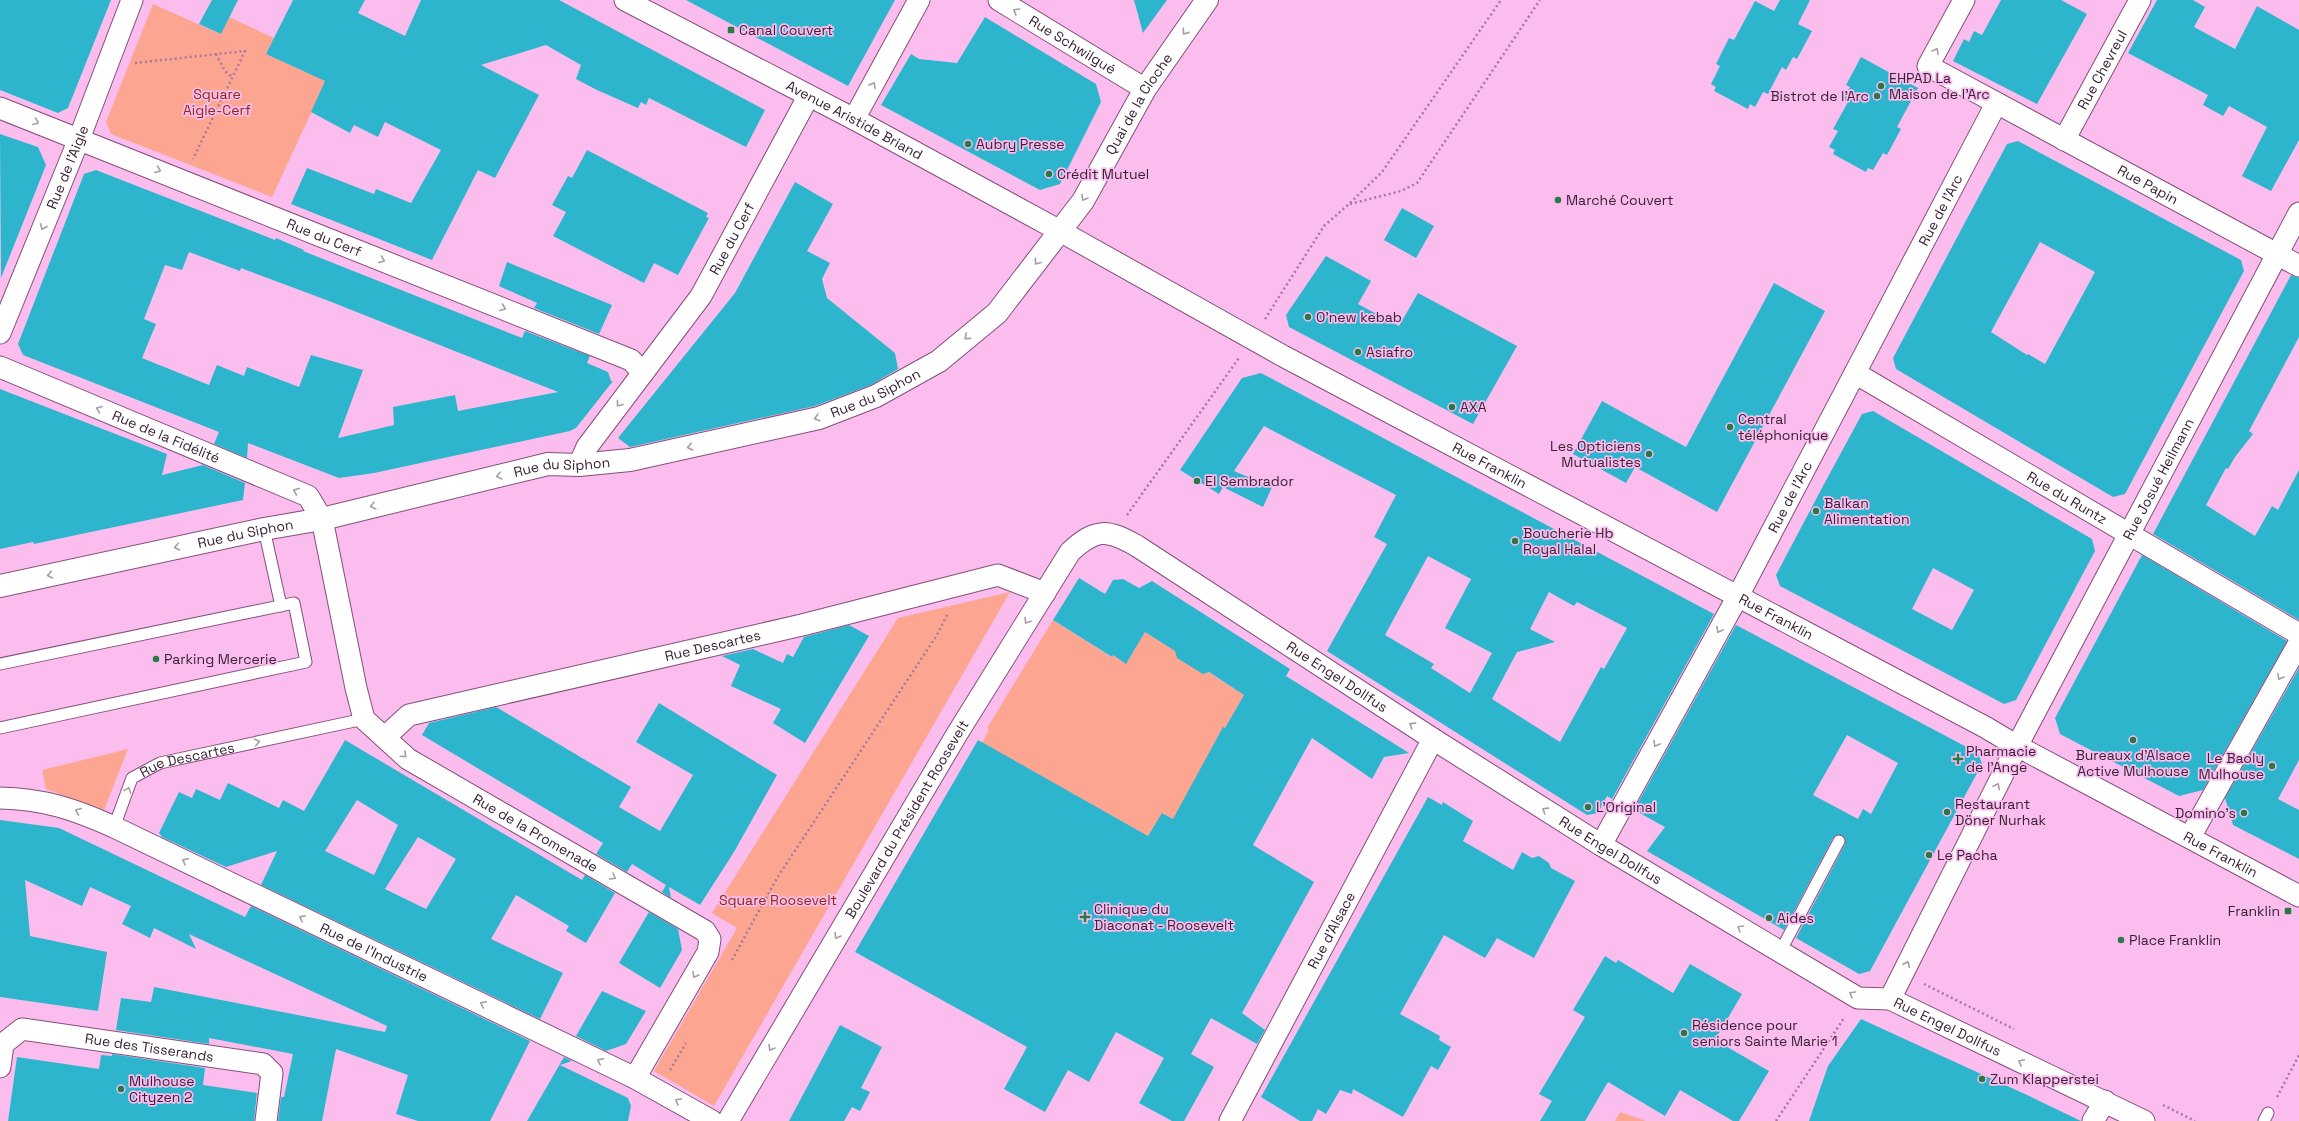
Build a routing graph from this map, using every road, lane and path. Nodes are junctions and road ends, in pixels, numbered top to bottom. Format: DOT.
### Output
graph roads {
  1 [pos="132,0"];
  2 [pos="625,0"];
  3 [pos="919,0"];
  4 [pos="999,0"];
  5 [pos="1207,0"];
  6 [pos="1540,0"];
  7 [pos="1964,0"];
  8 [pos="2140,0"];
  9 [pos="216,54"];
  10 [pos="106,66"];
  11 [pos="232,77"];
  12 [pos="1145,89"];
  13 [pos="808,97"];
  14 [pos="1996,104"];
  15 [pos="0,108"];
  16 [pos="854,119"];
  17 [pos="79,139"];
  18 [pos="2064,140"];
  19 [pos="183,180"];
  20 [pos="1349,204"];
  21 [pos="2299,212"];
  22 [pos="1060,231"];
  23 [pos="2277,254"];
  24 [pos="2299,266"];
  25 [pos="1213,316"];
  26 [pos="0,333"];
  27 [pos="0,367"];
  28 [pos="643,373"];
  29 [pos="1855,373"];
  30 [pos="579,465"];
  31 [pos="322,519"];
  32 [pos="264,529"];
  33 [pos="1101,533"];
  34 [pos="2129,534"];
  35 [pos="961,584"];
  36 [pos="0,586"];
  37 [pos="1045,593"];
  38 [pos="1738,596"];
  39 [pos="281,606"];
  40 [pos="2299,634"];
  41 [pos="2299,643"];
  42 [pos="0,664"];
  43 [pos="364,719"];
  44 [pos="0,728"];
  45 [pos="385,738"];
  46 [pos="1433,739"];
  47 [pos="2017,746"];
  48 [pos="0,798"];
  49 [pos="114,826"];
  50 [pos="2190,838"];
  51 [pos="1839,841"];
  52 [pos="1601,845"];
  53 [pos="2299,896"];
  54 [pos="1780,952"];
  55 [pos="729,966"];
  56 [pos="1858,998"];
  57 [pos="1890,999"];
  58 [pos="686,1042"];
  59 [pos="2299,1055"];
  60 [pos="0,1067"];
  61 [pos="635,1078"];
  62 [pos="659,1090"];
  63 [pos="2105,1101"];
  64 [pos="1234,1112"];
  65 [pos="2266,1117"];
  66 [pos="266,1121"];
  67 [pos="712,1121"];
  68 [pos="728,1121"];
  69 [pos="1776,1121"];
  70 [pos="2093,1121"];
  71 [pos="2144,1121"];
  1 -- 10 [label="street, Rue de l'Aigle"];
  2 -- 13 [label="street, Avenue Aristide Briand"];
  16 -- 3 [label="street, one-way"];
  12 -- 4 [label="street, Rue Schwilgué, one-way"];
  5 -- 12 [label="street, Quai de la Cloche, one-way"];
  6 -- 20 [label="path"];
  14 -- 7 [label="street, Rue Papin, one-way"];
  8 -- 18 [label="street, Rue Chevreul"];
  9 -- 10 [label="path"];
  9 -- 11 [label="path"];
  9 -- 11 [label="path"];
  10 -- 17 [label="street, Rue de l'Aigle"];
  11 -- 19 [label="path"];
  12 -- 22 [label="street, Quai de la Cloche, one-way"];
  13 -- 16 [label="street, Avenue Aristide Briand"];
  13 -- 28 [label="street, Rue du Cerf"];
  14 -- 18 [label="street, Rue Papin"];
  14 -- 29 [label="street, Rue de l'Arc"];
  15 -- 17 [label="street, Rue du Cerf, one-way"];
  16 -- 22 [label="street, Avenue Aristide Briand"];
  17 -- 19 [label="street, Rue du Cerf, one-way"];
  17 -- 26 [label="street, Rue de l'Aigle, one-way"];
  18 -- 23 [label="street, Rue Papin"];
  19 -- 28 [label="street, Rue du Cerf, one-way"];
  21 -- 23 [label="street, Rue Josué Heilmann"];
  22 -- 25 [label="street, Avenue Aristide Briand"];
  22 -- 30 [label="street, Rue du Siphon, one-way"];
  23 -- 24 [label="street, Rue Papin"];
  23 -- 34 [label="street, Rue Josué Heilmann"];
  25 -- 38 [label="street, Rue Franklin"];
  31 -- 27 [label="street, Rue de la Fidélité, one-way"];
  28 -- 30 [label="street, Rue du Cerf, one-way"];
  29 -- 34 [label="street, Rue du Runtz"];
  29 -- 38 [label="street, Rue de l'Arc"];
  30 -- 31 [label="street, Rue du Siphon, one-way"];
  31 -- 32 [label="street, Rue du Siphon"];
  31 -- 43 [label="street"];
  32 -- 36 [label="street, Rue du Siphon, one-way"];
  32 -- 39 [label="lane"];
  33 -- 37 [label="street, Boulevard du Président Roosevelt"];
  46 -- 33 [label="street, Rue Engel Dollfus, one-way"];
  34 -- 40 [label="street, Rue du Runtz"];
  34 -- 47 [label="street, Rue Josué Heilmann"];
  35 -- 37 [label="street, Rue Descartes"];
  35 -- 45 [label="street, Rue Descartes"];
  35 -- 55 [label="path"];
  37 -- 68 [label="street, Boulevard du Président Roosevelt, one-way"];
  38 -- 47 [label="street, Rue Franklin"];
  38 -- 52 [label="street, Rue de l'Arc, one-way"];
  39 -- 42 [label="lane"];
  39 -- 44 [label="lane"];
  41 -- 50 [label="street, one-way"];
  43 -- 45 [label="street, Rue de la Promenade"];
  49 -- 43 [label="lane, Rue Descartes, one-way"];
  45 -- 61 [label="street, Rue de la Promenade, one-way"];
  52 -- 46 [label="street, Rue Engel Dollfus, one-way"];
  46 -- 64 [label="street, Rue d'Alsace"];
  47 -- 50 [label="street, Rue Franklin"];
  57 -- 47 [label="street, one-way"];
  49 -- 48 [label="street, one-way"];
  61 -- 49 [label="street, Rue de l'Industrie, one-way"];
  50 -- 53 [label="street, Rue Franklin"];
  51 -- 54 [label="lane"];
  54 -- 52 [label="street, Rue Engel Dollfus, one-way"];
  56 -- 54 [label="street, Rue Engel Dollfus, one-way"];
  56 -- 57 [label="street, Rue Engel Dollfus"];
  56 -- 69 [label="path"];
  63 -- 57 [label="street, Rue Engel Dollfus, one-way"];
  58 -- 62 [label="path"];
  59 -- 65 [label="path"];
  60 -- 66 [label="street, Rue des Tisserands"];
  61 -- 62 [label="street"];
  67 -- 62 [label="street, one-way"];
  63 -- 70 [label="street"];
  63 -- 71 [label="street, Rue Engel Dollfus"];
}
